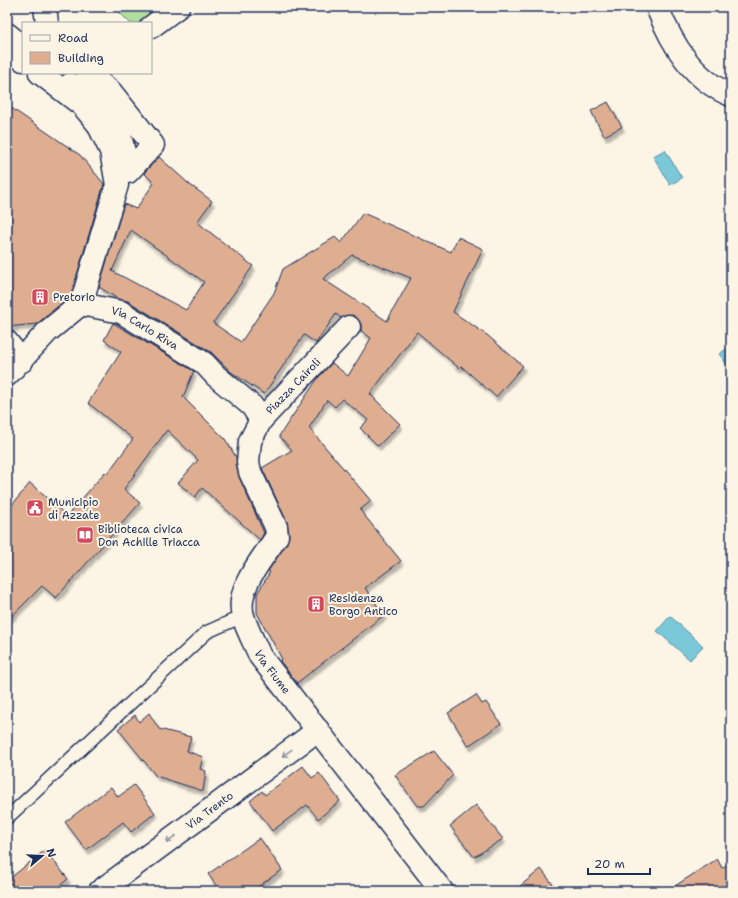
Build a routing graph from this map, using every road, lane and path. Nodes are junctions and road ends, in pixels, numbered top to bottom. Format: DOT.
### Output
graph roads {
  1 [pos="45,7"];
  2 [pos="178,7"];
  3 [pos="657,7"];
  4 [pos="47,22"];
  5 [pos="152,26"];
  6 [pos="7,34"];
  7 [pos="22,46"];
  8 [pos="7,48"];
  9 [pos="22,59"];
  10 [pos="44,74"];
  11 [pos="60,74"];
  12 [pos="93,86"];
  13 [pos="731,95"];
  14 [pos="81,304"];
  15 [pos="349,327"];
  16 [pos="7,342"];
  17 [pos="204,363"];
  18 [pos="14,368"];
  19 [pos="261,420"];
  20 [pos="243,616"];
  21 [pos="318,730"];
  22 [pos="7,818"];
  23 [pos="100,891"];
  24 [pos="442,891"];
  1 -- 4 [label="street"];
  2 -- 5 [label="street"];
  3 -- 13 [label="street"];
  6 -- 7 [label="street"];
  8 -- 9 [label="street"];
  10 -- 12 [label="street"];
  11 -- 12 [label="street"];
  12 -- 14 [label="street"];
  14 -- 17 [label="street, Via Carlo Riva"];
  14 -- 18 [label="street"];
  15 -- 19 [label="street, Piazza Cairoli"];
  16 -- 18 [label="street"];
  17 -- 19 [label="street, Piazza Cairoli"];
  19 -- 20 [label="street, Via Fiume"];
  20 -- 21 [label="street, Via Fiume"];
  20 -- 22 [label="lane"];
  21 -- 23 [label="street, Via Trento, one-way"];
  21 -- 24 [label="street, Via Fiume"];
}
